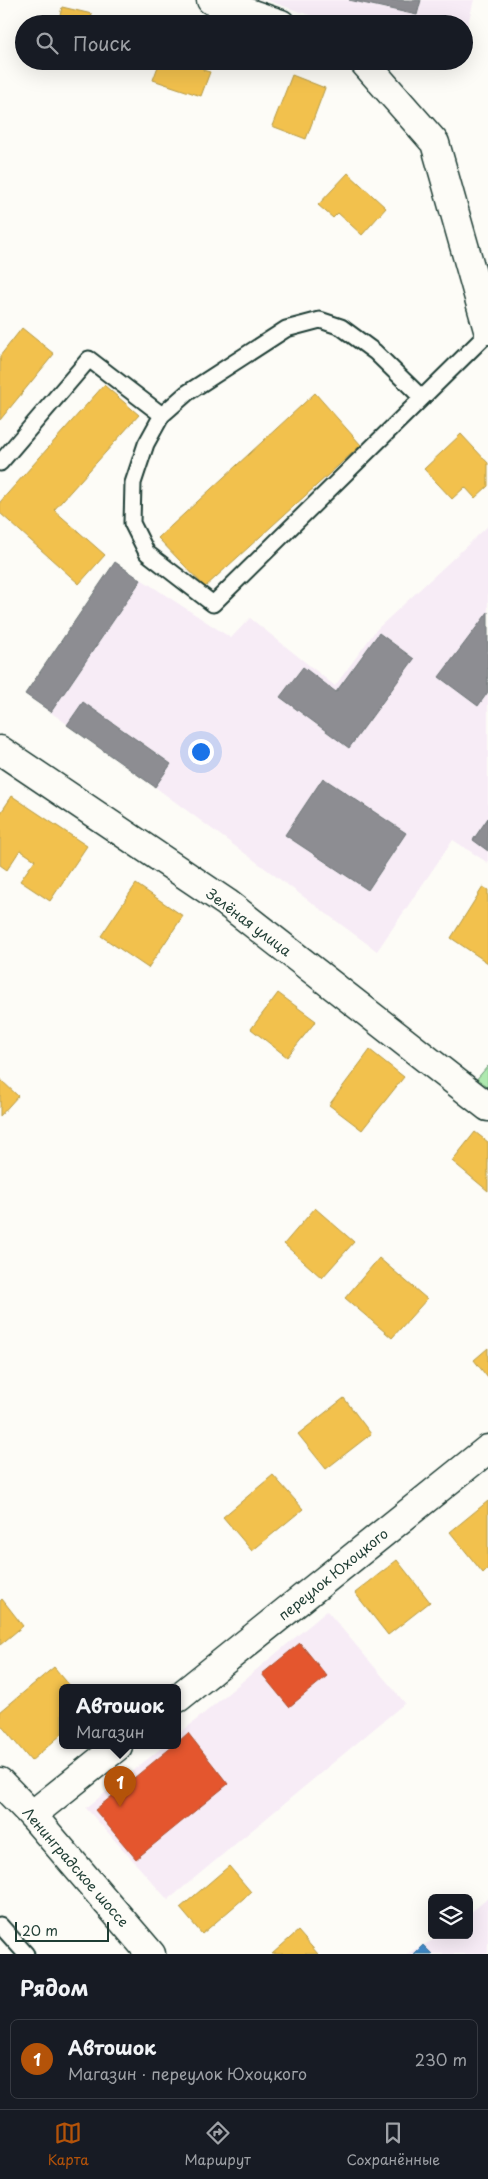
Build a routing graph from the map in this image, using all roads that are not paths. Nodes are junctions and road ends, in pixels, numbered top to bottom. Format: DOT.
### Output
graph roads {
  1 [pos="211,0"];
  2 [pos="255,15"];
  3 [pos="371,70"];
  4 [pos="488,331"];
  5 [pos="422,398"];
  6 [pos="162,416"];
  7 [pos="0,463"];
  8 [pos="0,750"];
  9 [pos="488,1107"];
  10 [pos="488,1449"];
  11 [pos="181,1696"];
  12 [pos="114,1749"];
  13 [pos="0,1782"];
  14 [pos="32,1815"];
  15 [pos="0,1925"];
  16 [pos="26,1954"];
  17 [pos="151,1954"];
  1 -- 2 [label="main road"];
  3 -- 4 [label="main road"];
  4 -- 5 [label="lane"];
  5 -- 6 [label="lane"];
  5 -- 6 [label="lane"];
  6 -- 7 [label="lane"];
  8 -- 9 [label="main road, Зелёная улица"];
  10 -- 11 [label="main road, переулок Юхоцкого"];
  12 -- 14 [label="main road"];
  13 -- 14 [label="main road, Ленинградское шоссе"];
  14 -- 17 [label="main road, Ленинградское шоссе"];
  15 -- 16 [label="lane"];
}
